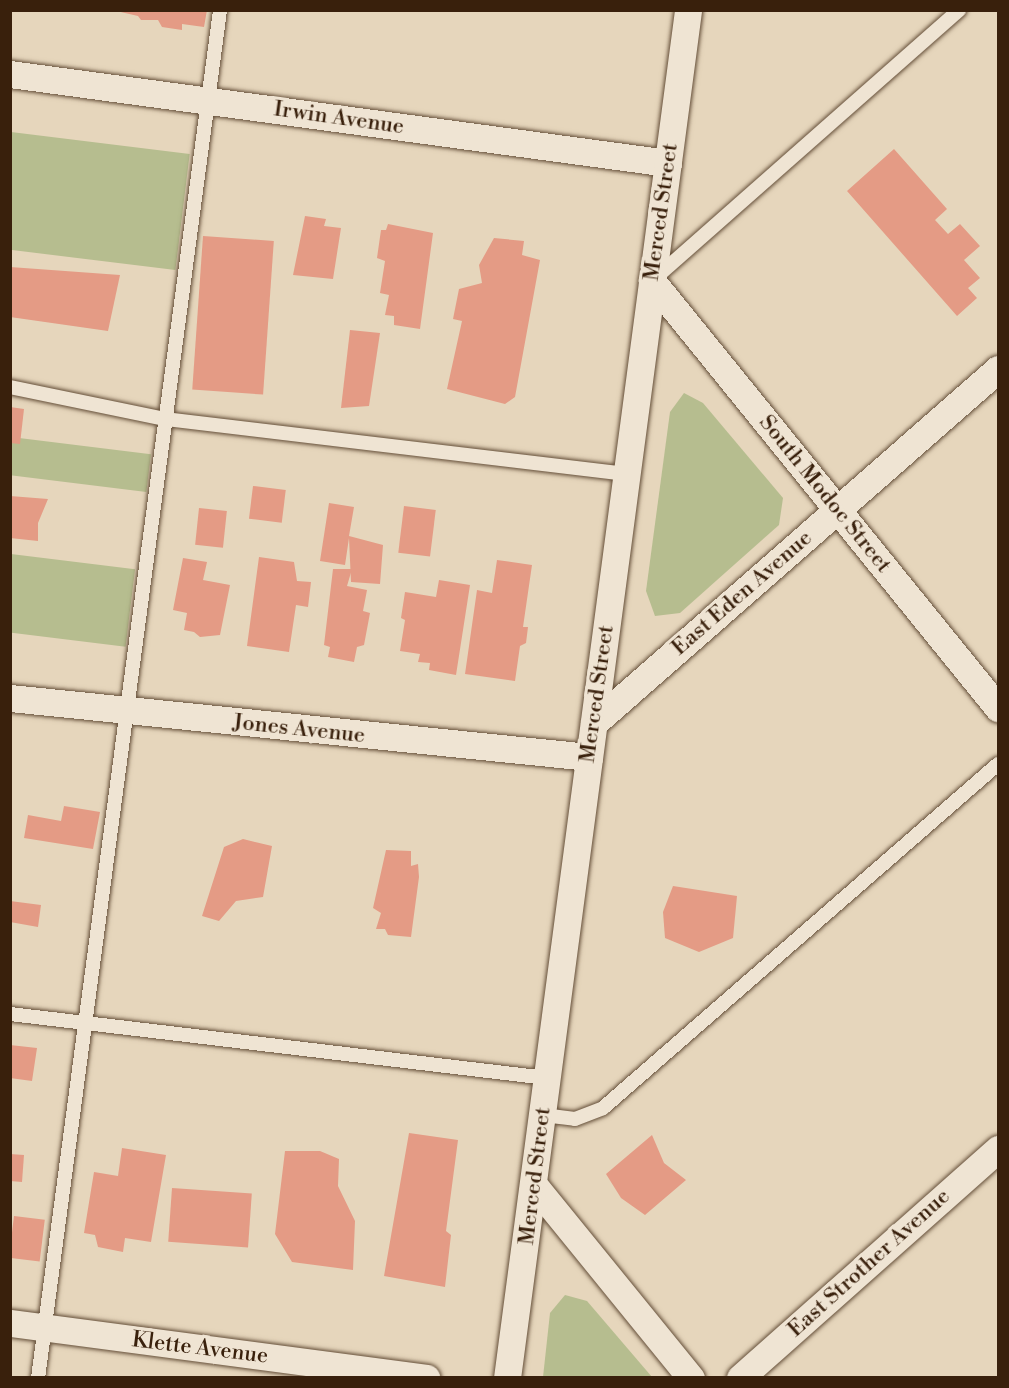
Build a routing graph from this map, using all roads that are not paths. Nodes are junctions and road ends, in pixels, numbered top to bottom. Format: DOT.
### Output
graph roads {
  1 [pos="220,10"];
  2 [pos="688,10"];
  3 [pos="959,10"];
  4 [pos="10,74"];
  5 [pos="208,99"];
  6 [pos="668,163"];
  7 [pos="652,280"];
  8 [pos="999,369"];
  9 [pos="10,387"];
  10 [pos="165,419"];
  11 [pos="626,474"];
  12 [pos="838,509"];
  13 [pos="10,698"];
  14 [pos="999,708"];
  15 [pos="128,712"];
  16 [pos="594,723"];
  17 [pos="589,757"];
  18 [pos="999,764"];
  19 [pos="10,1014"];
  20 [pos="85,1023"];
  21 [pos="547,1078"];
  22 [pos="543,1115"];
  23 [pos="999,1149"];
  24 [pos="534,1185"];
  25 [pos="10,1323"];
  26 [pos="45,1328"];
  27 [pos="38,1377"];
  28 [pos="426,1377"];
  29 [pos="507,1377"];
  30 [pos="691,1377"];
  31 [pos="740,1377"];
  1 -- 5 [label="lane"];
  2 -- 6 [label="street, Merced Street"];
  3 -- 7 [label="lane"];
  4 -- 5 [label="street, Irwin Avenue"];
  5 -- 6 [label="street, Irwin Avenue"];
  5 -- 10 [label="lane"];
  6 -- 7 [label="street, Merced Street"];
  7 -- 11 [label="street, Merced Street"];
  7 -- 12 [label="street, South Modoc Street"];
  8 -- 12 [label="street, East Eden Avenue"];
  9 -- 10 [label="lane"];
  10 -- 11 [label="lane"];
  10 -- 15 [label="lane"];
  11 -- 16 [label="street, Merced Street"];
  12 -- 14 [label="street, South Modoc Street"];
  12 -- 16 [label="street, East Eden Avenue"];
  13 -- 15 [label="street, Jones Avenue"];
  15 -- 17 [label="street, Jones Avenue"];
  15 -- 20 [label="lane"];
  16 -- 17 [label="street, Merced Street"];
  17 -- 21 [label="street, Merced Street"];
  18 -- 22 [label="lane"];
  19 -- 20 [label="lane"];
  20 -- 21 [label="lane"];
  20 -- 26 [label="lane"];
  21 -- 22 [label="street, Merced Street"];
  22 -- 24 [label="street, Merced Street"];
  23 -- 31 [label="street, East Strother Avenue"];
  24 -- 29 [label="street, Merced Street"];
  24 -- 30 [label="street"];
  25 -- 26 [label="street, Klette Avenue"];
  26 -- 27 [label="lane"];
  26 -- 28 [label="street, Klette Avenue"];
}
